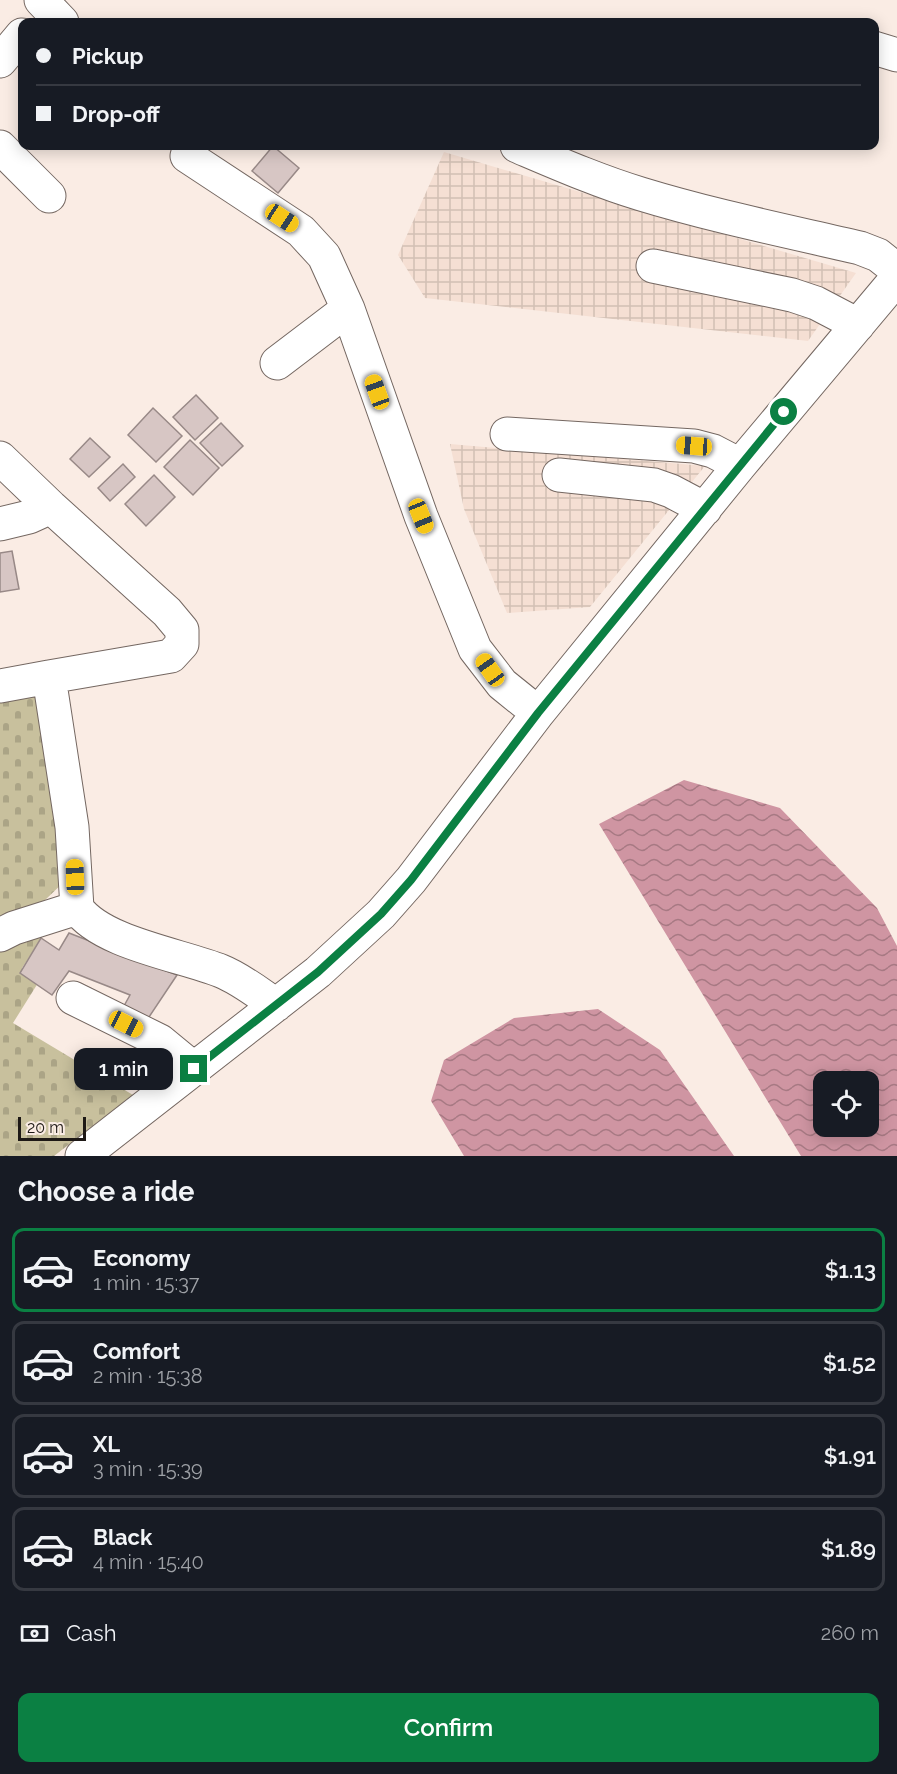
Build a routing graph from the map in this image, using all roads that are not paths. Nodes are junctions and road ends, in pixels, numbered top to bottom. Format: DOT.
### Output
graph roads {
  1 [pos="18,40"];
  2 [pos="879,50"];
  3 [pos="897,55"];
  4 [pos="0,61"];
  5 [pos="0,147"];
  6 [pos="526,150"];
  7 [pos="187,156"];
  8 [pos="49,196"];
  9 [pos="653,266"];
  10 [pos="897,270"];
  11 [pos="897,278"];
  12 [pos="348,309"];
  13 [pos="858,325"];
  14 [pos="277,363"];
  15 [pos="507,434"];
  16 [pos="0,458"];
  17 [pos="740,465"];
  18 [pos="559,475"];
  19 [pos="51,507"];
  20 [pos="705,509"];
  21 [pos="0,524"];
  22 [pos="49,677"];
  23 [pos="0,686"];
  24 [pos="538,713"];
  25 [pos="77,908"];
  26 [pos="0,935"];
  27 [pos="73,998"];
  28 [pos="276,1005"];
  29 [pos="194,1069"];
  30 [pos="82,1156"];
  1 -- 4 [label="street"];
  2 -- 3 [label="street"];
  5 -- 8 [label="street"];
  6 -- 10 [label="street"];
  7 -- 12 [label="street"];
  9 -- 13 [label="street"];
  11 -- 13 [label="street"];
  12 -- 14 [label="street"];
  12 -- 24 [label="street"];
  13 -- 17 [label="street"];
  15 -- 17 [label="street"];
  16 -- 19 [label="street"];
  17 -- 20 [label="street"];
  18 -- 20 [label="street"];
  19 -- 21 [label="street"];
  19 -- 22 [label="street"];
  20 -- 24 [label="street"];
  22 -- 23 [label="street"];
  22 -- 25 [label="street"];
  24 -- 28 [label="street"];
  25 -- 26 [label="street"];
  25 -- 28 [label="street"];
  27 -- 29 [label="street"];
  28 -- 29 [label="street"];
  29 -- 30 [label="street"];
}
